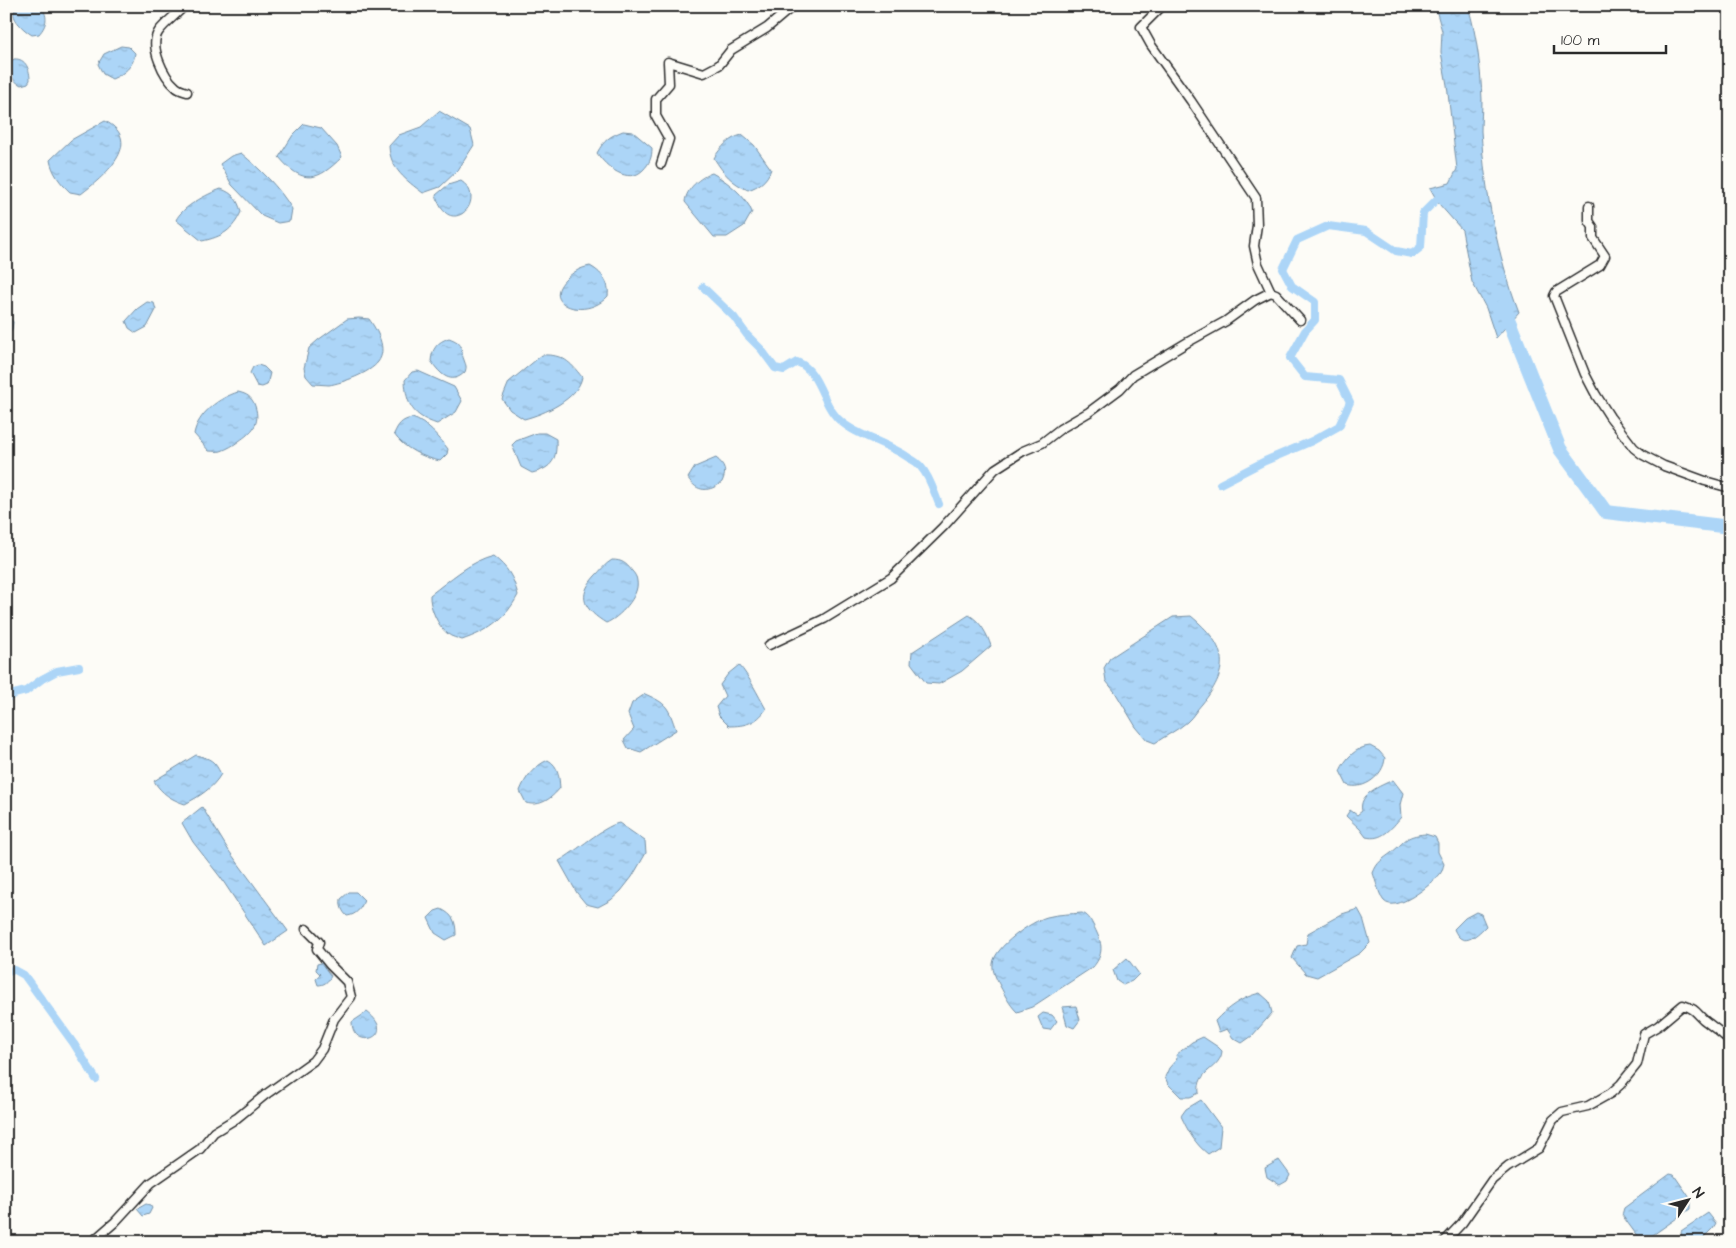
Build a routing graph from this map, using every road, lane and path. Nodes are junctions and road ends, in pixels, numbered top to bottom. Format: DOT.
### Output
graph roads {
  1 [pos="184,6"];
  2 [pos="793,6"];
  3 [pos="1162,6"];
  4 [pos="187,92"];
  5 [pos="661,164"];
  6 [pos="1589,206"];
  7 [pos="1271,292"];
  8 [pos="1300,320"];
  9 [pos="1730,488"];
  10 [pos="769,646"];
  11 [pos="306,930"];
  12 [pos="1730,1041"];
  13 [pos="92,1242"];
  14 [pos="1444,1242"];
  1 -- 4 [label="street"];
  2 -- 5 [label="street"];
  3 -- 7 [label="street"];
  6 -- 9 [label="street"];
  7 -- 8 [label="street"];
  7 -- 10 [label="street"];
  11 -- 13 [label="street"];
  12 -- 14 [label="street"];
}
